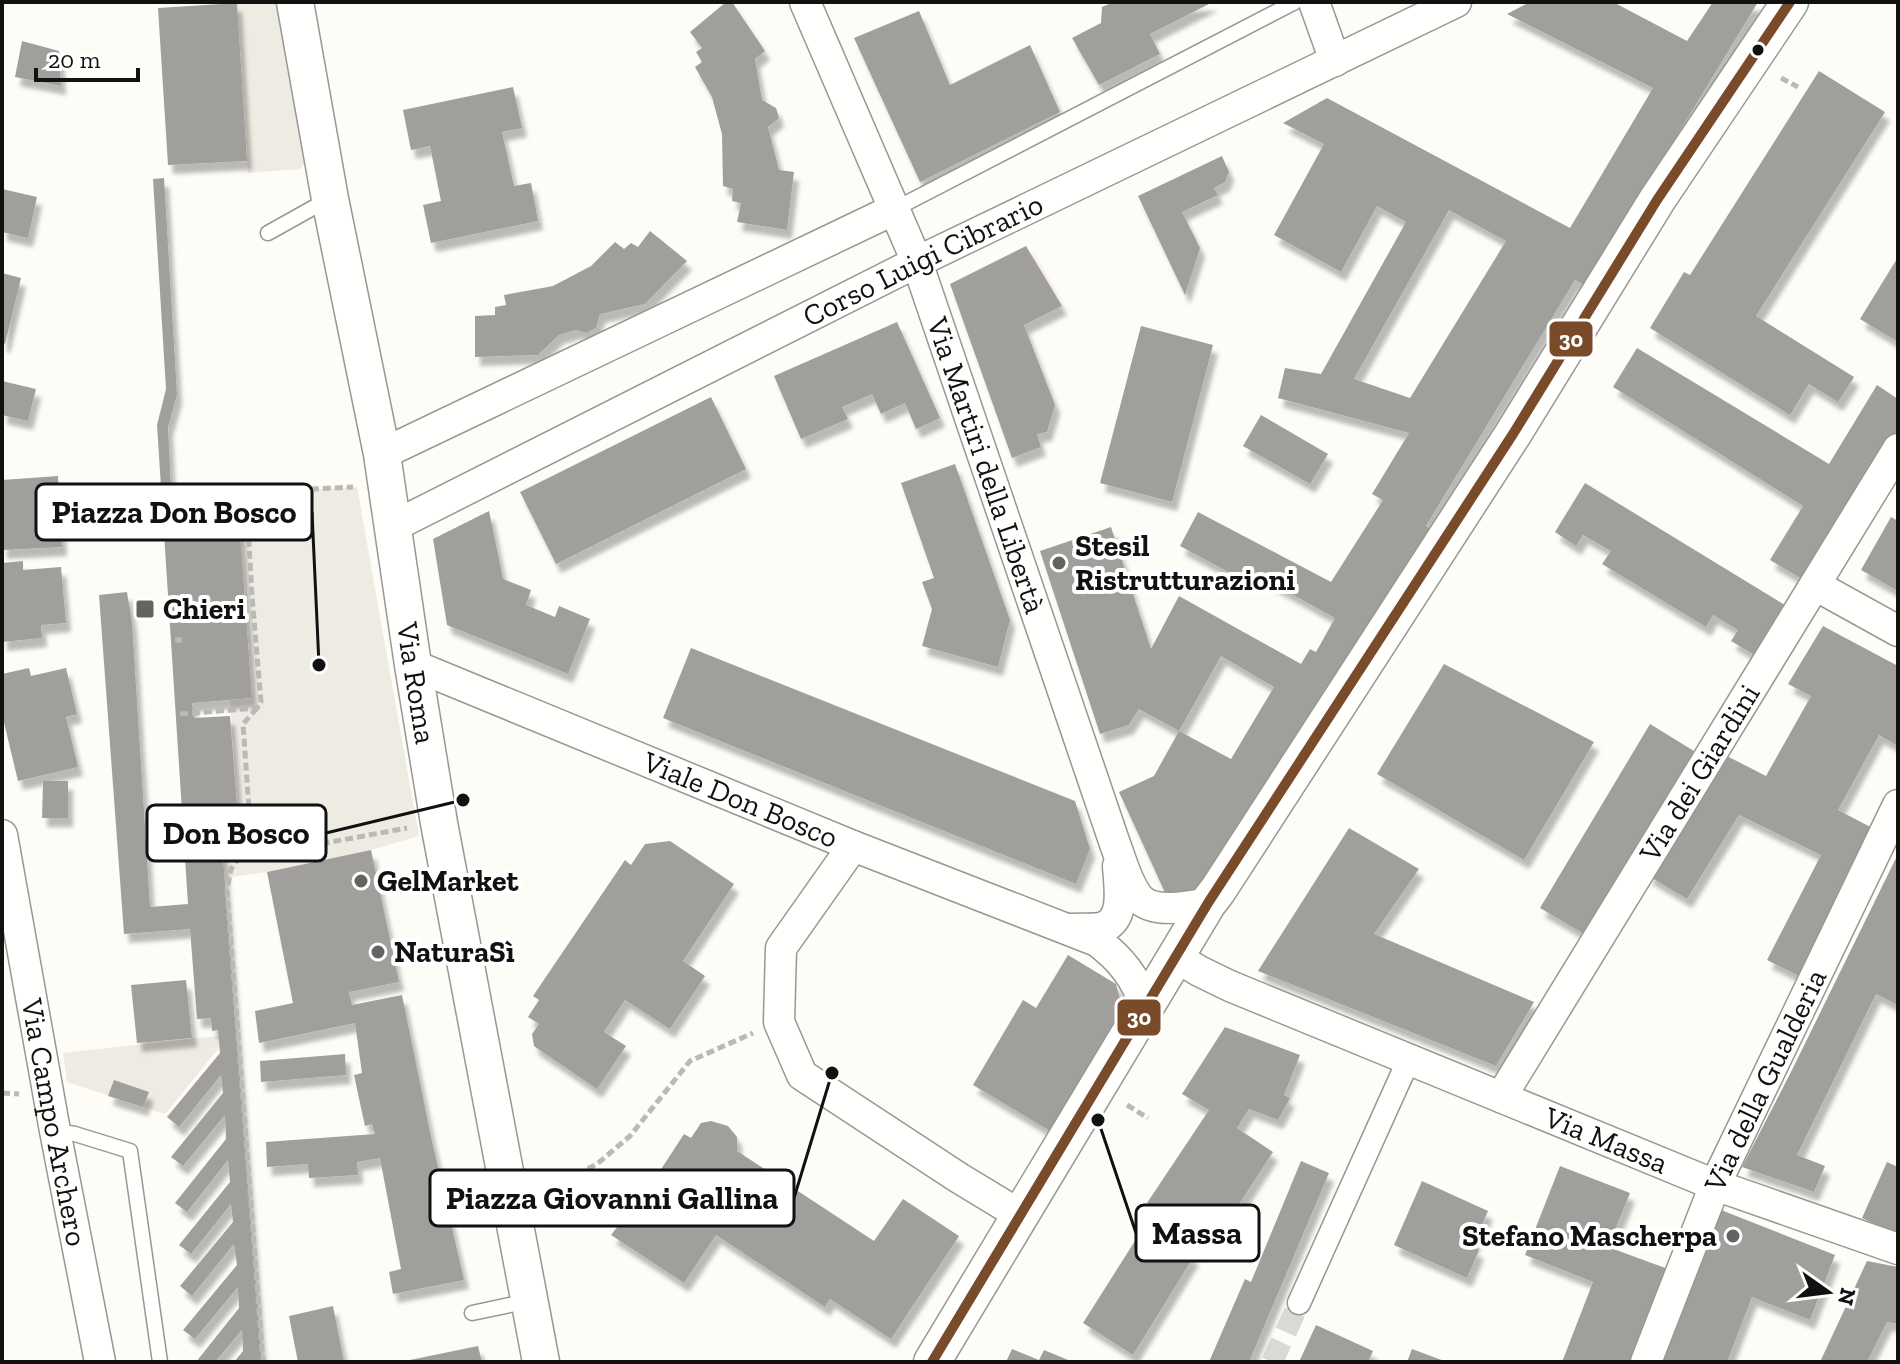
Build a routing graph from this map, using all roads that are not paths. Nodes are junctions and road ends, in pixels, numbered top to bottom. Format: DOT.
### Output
graph roads {
  1 [pos="295,2"];
  2 [pos="805,2"];
  3 [pos="1295,2"];
  4 [pos="1314,2"];
  5 [pos="1456,2"];
  6 [pos="1790,2"];
  7 [pos="1335,61"];
  8 [pos="330,199"];
  9 [pos="895,209"];
  10 [pos="268,233"];
  11 [pos="917,262"];
  12 [pos="1898,449"];
  13 [pos="382,454"];
  14 [pos="394,526"];
  15 [pos="1815,585"];
  16 [pos="1898,631"];
  17 [pos="413,665"];
  18 [pos="1898,805"];
  19 [pos="2,835"];
  20 [pos="1115,844"];
  21 [pos="853,846"];
  22 [pos="1208,903"];
  23 [pos="1069,929"];
  24 [pos="1176,957"];
  25 [pos="1145,1006"];
  26 [pos="1409,1059"];
  27 [pos="1501,1097"];
  28 [pos="55,1131"];
  29 [pos="1715,1185"];
  30 [pos="1020,1215"];
  31 [pos="1898,1249"];
  32 [pos="529,1301"];
  33 [pos="1299,1303"];
  34 [pos="472,1313"];
  35 [pos="100,1362"];
  36 [pos="160,1362"];
  37 [pos="541,1362"];
  38 [pos="932,1362"];
  39 [pos="1646,1362"];
  1 -- 8 [label="street, Via Roma"];
  2 -- 9 [label="street, Via Martiri della Libertà"];
  3 -- 9 [label="lane"];
  4 -- 7 [label="street"];
  5 -- 7 [label="street, Corso Luigi Cibrario"];
  6 -- 22 [label="street"];
  7 -- 11 [label="street, Corso Luigi Cibrario"];
  8 -- 10 [label="lane"];
  8 -- 13 [label="street, Via Roma"];
  9 -- 11 [label="street, Via Martiri della Libertà"];
  9 -- 13 [label="street, Corso Luigi Cibrario"];
  11 -- 14 [label="street, Corso Luigi Cibrario"];
  11 -- 20 [label="street, Via Martiri della Libertà"];
  12 -- 15 [label="street, Via dei Giardini"];
  13 -- 14 [label="street, Via Roma"];
  14 -- 17 [label="street, Via Roma"];
  15 -- 16 [label="street"];
  15 -- 27 [label="street, Via dei Giardini"];
  17 -- 21 [label="street, Viale Don Bosco"];
  17 -- 32 [label="street, Via Roma"];
  18 -- 29 [label="street, Via della Gualderia"];
  19 -- 28 [label="street, Via Campo Archero"];
  20 -- 22 [label="street"];
  20 -- 23 [label="street, Viale Don Bosco"];
  21 -- 23 [label="street, Viale Don Bosco"];
  21 -- 30 [label="street"];
  22 -- 24 [label="street"];
  23 -- 25 [label="street, Viale Don Bosco"];
  24 -- 25 [label="street"];
  24 -- 26 [label="street, Via Massa"];
  25 -- 30 [label="street"];
  26 -- 27 [label="street, Via Massa"];
  26 -- 33 [label="street"];
  27 -- 29 [label="street, Via Massa"];
  28 -- 35 [label="street, Via Campo Archero"];
  28 -- 36 [label="lane"];
  29 -- 31 [label="street, Via Massa"];
  29 -- 39 [label="street, Via della Gualderia"];
  30 -- 38 [label="street"];
  32 -- 34 [label="lane"];
  32 -- 37 [label="street, Via Roma"];
}
